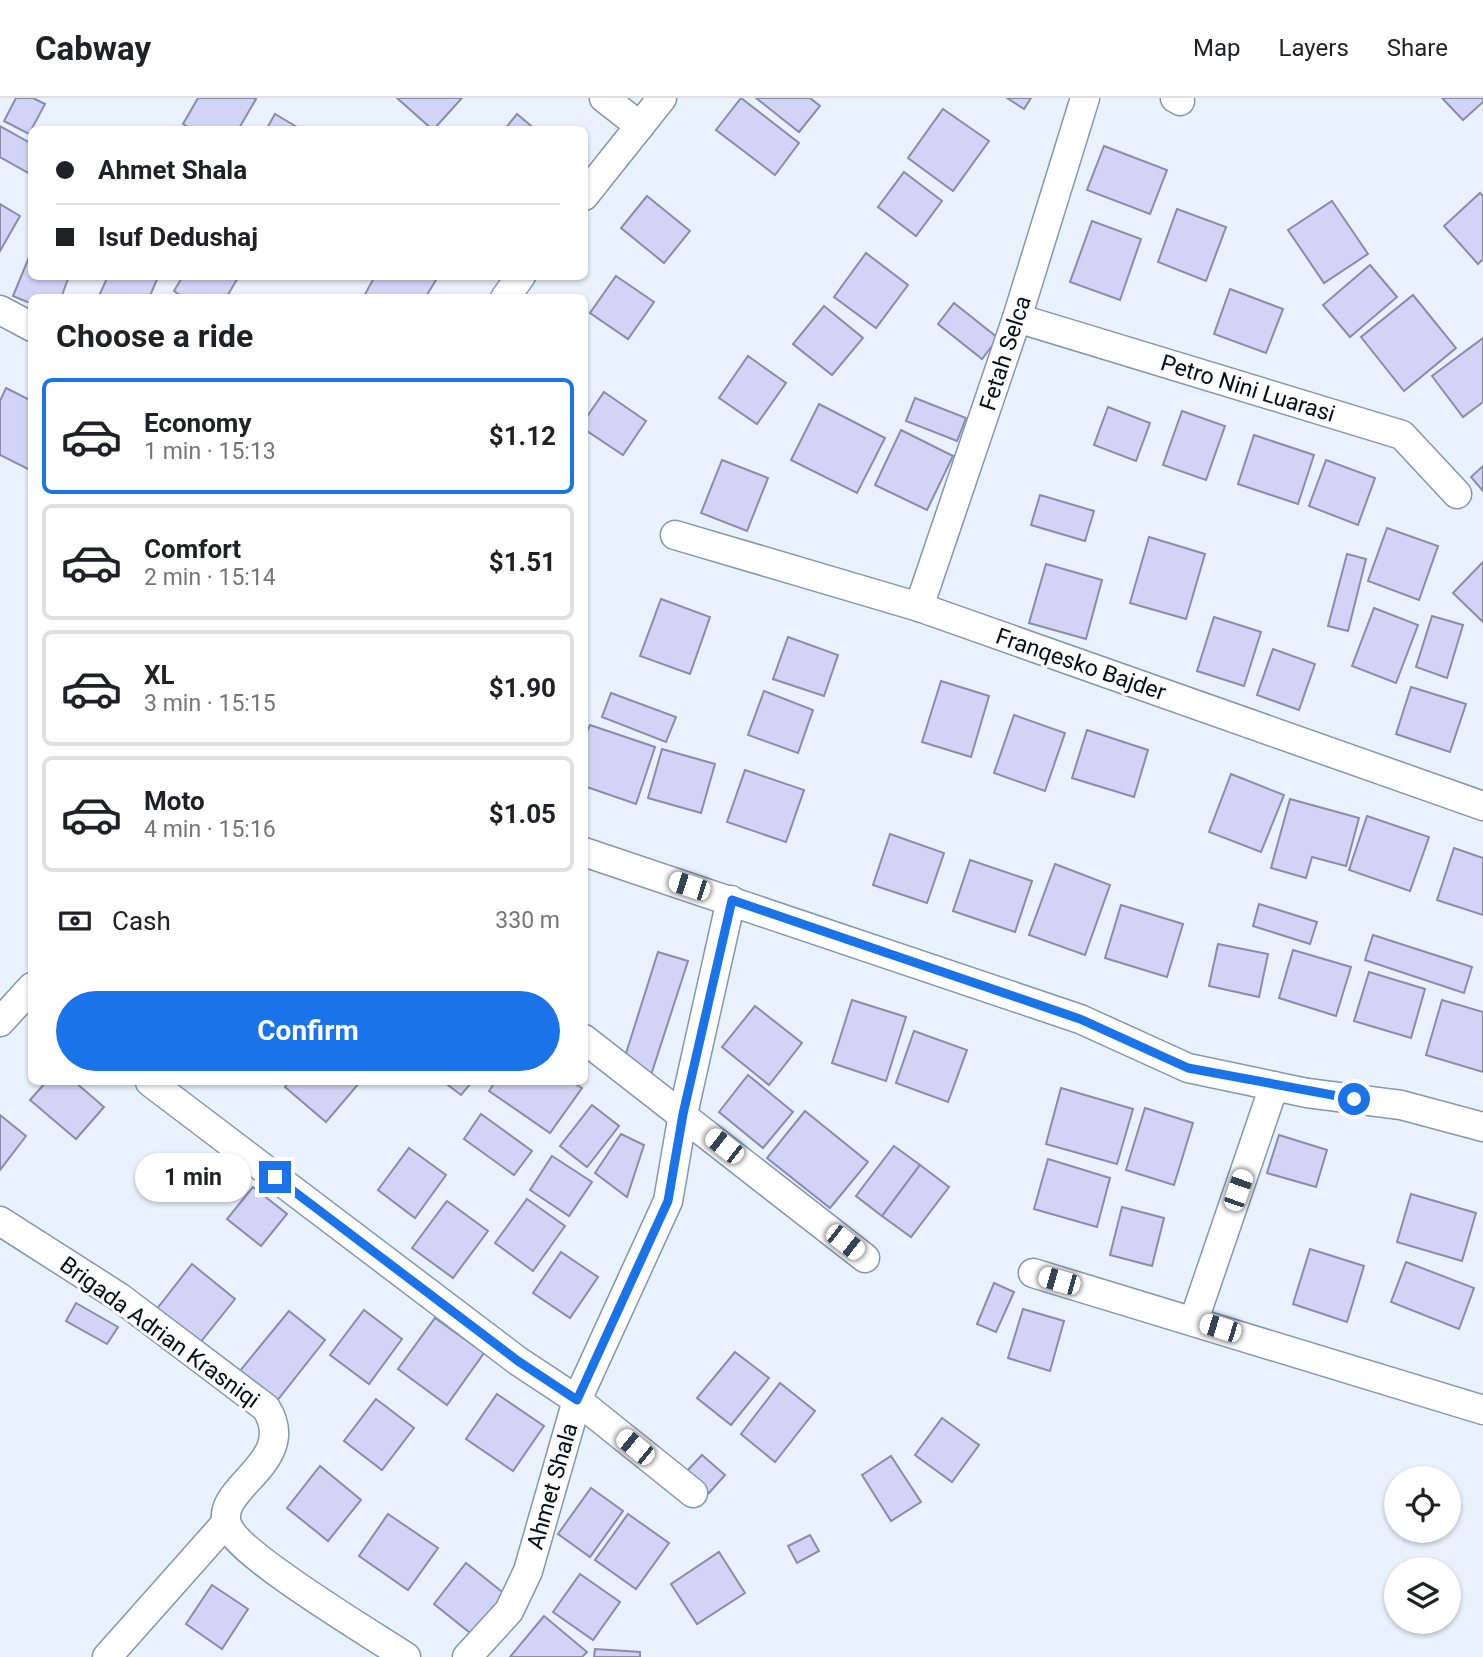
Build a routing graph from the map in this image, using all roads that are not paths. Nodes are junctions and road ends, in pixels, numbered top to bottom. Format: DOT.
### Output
graph roads {
  1 [pos="604,98"];
  2 [pos="662,98"];
  3 [pos="1085,98"];
  4 [pos="640,126"];
  5 [pos="588,192"];
  6 [pos="0,310"];
  7 [pos="1017,318"];
  8 [pos="28,325"];
  9 [pos="1457,494"];
  10 [pos="675,534"];
  11 [pos="919,607"];
  12 [pos="1483,806"];
  13 [pos="588,853"];
  14 [pos="732,900"];
  15 [pos="28,992"];
  16 [pos="0,1022"];
  17 [pos="588,1042"];
  18 [pos="154,1085"];
  19 [pos="1274,1086"];
  20 [pos="683,1114"];
  21 [pos="1483,1127"];
  22 [pos="0,1221"];
  23 [pos="865,1258"];
  24 [pos="1032,1273"];
  25 [pos="1194,1320"];
  26 [pos="577,1400"];
  27 [pos="1483,1410"];
  28 [pos="693,1493"];
  29 [pos="226,1523"];
  30 [pos="107,1657"];
  31 [pos="406,1657"];
  32 [pos="467,1657"];
  1 -- 4 [label="street"];
  2 -- 4 [label="street"];
  3 -- 7 [label="street, Fetah Selca"];
  4 -- 5 [label="street"];
  6 -- 8 [label="street"];
  7 -- 9 [label="street, Petro Nini Luarasi"];
  7 -- 11 [label="street, Fetah Selca"];
  10 -- 11 [label="street, Franqesko Bajder"];
  11 -- 12 [label="street, Franqesko Bajder"];
  13 -- 14 [label="street"];
  14 -- 19 [label="street"];
  14 -- 20 [label="street, Ahmet Shala"];
  15 -- 16 [label="street"];
  17 -- 20 [label="street"];
  18 -- 26 [label="street"];
  19 -- 21 [label="street"];
  19 -- 25 [label="street"];
  20 -- 23 [label="street"];
  20 -- 26 [label="street, Ahmet Shala"];
  22 -- 29 [label="street, Brigada Adrian Krasniqi"];
  24 -- 25 [label="street"];
  25 -- 27 [label="street"];
  26 -- 28 [label="street"];
  26 -- 32 [label="street, Ahmet Shala"];
  29 -- 30 [label="street, Brigada Adrian Krasniqi"];
  29 -- 31 [label="street"];
}
